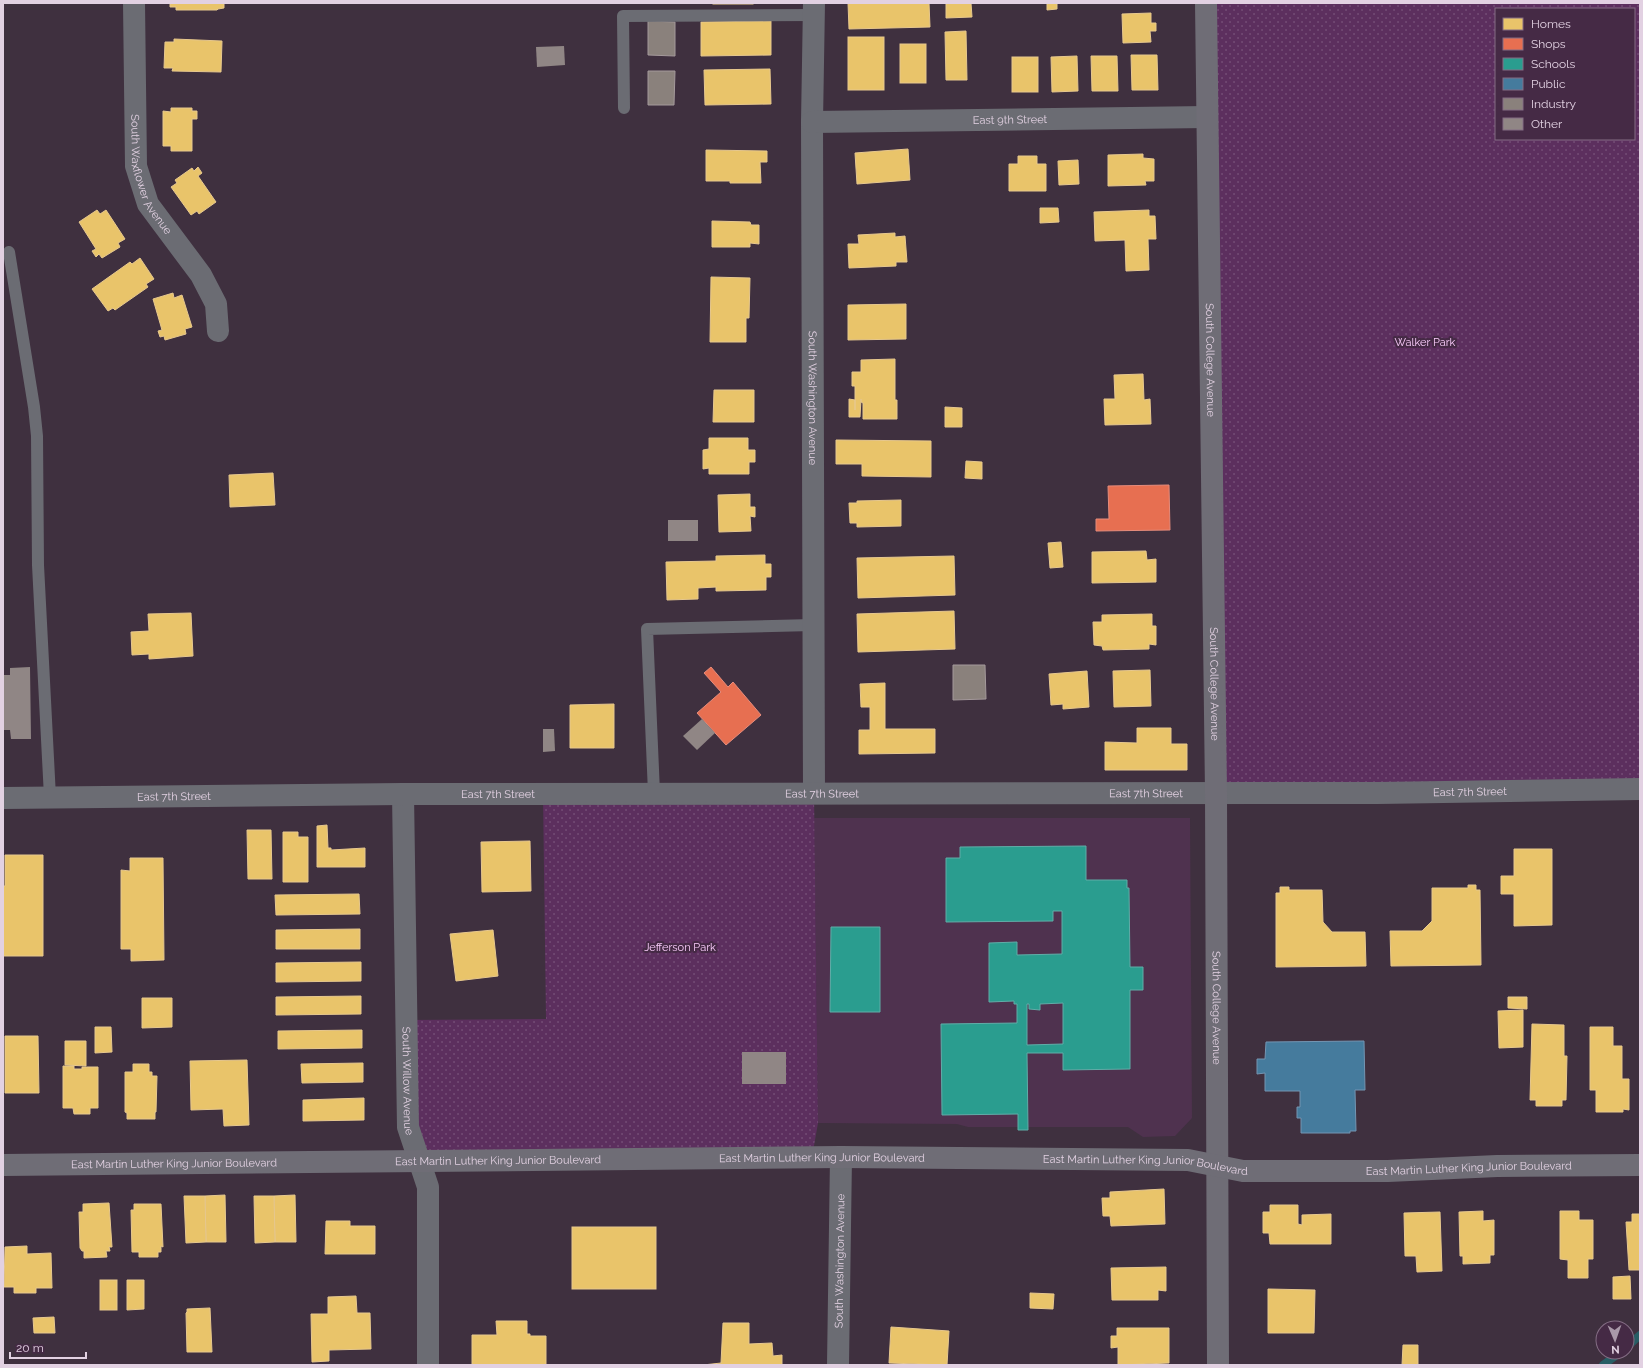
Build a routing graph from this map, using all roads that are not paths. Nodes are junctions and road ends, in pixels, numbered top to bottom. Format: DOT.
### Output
graph roads {
  1 [pos="134,3"];
  2 [pos="1206,3"];
  3 [pos="814,9"];
  4 [pos="624,108"];
  5 [pos="1207,117"];
  6 [pos="812,122"];
  7 [pos="9,252"];
  8 [pos="218,331"];
  9 [pos="814,625"];
  10 [pos="1640,789"];
  11 [pos="654,793"];
  12 [pos="814,793"];
  13 [pos="1216,793"];
  14 [pos="403,794"];
  15 [pos="50,797"];
  16 [pos="3,798"];
  17 [pos="841,1157"];
  18 [pos="419,1160"];
  19 [pos="3,1165"];
  20 [pos="1216,1165"];
  21 [pos="1640,1166"];
  22 [pos="428,1365"];
  23 [pos="838,1365"];
  24 [pos="1218,1365"];
  1 -- 8 [label="street, South Waxflower Avenue"];
  2 -- 5 [label="main road, South College Avenue"];
  3 -- 4 [label="lane"];
  3 -- 6 [label="street, South Washington Avenue"];
  5 -- 6 [label="street, East 9th Street"];
  5 -- 13 [label="main road, South College Avenue"];
  6 -- 9 [label="street, South Washington Avenue"];
  7 -- 15 [label="lane"];
  9 -- 11 [label="lane"];
  9 -- 12 [label="street, South Washington Avenue"];
  10 -- 13 [label="street, East 7th Street"];
  11 -- 12 [label="street, East 7th Street"];
  11 -- 14 [label="street, East 7th Street"];
  12 -- 13 [label="street, East 7th Street"];
  13 -- 20 [label="main road, South College Avenue"];
  14 -- 15 [label="street, East 7th Street"];
  14 -- 18 [label="street, South Willow Avenue"];
  15 -- 16 [label="street, East 7th Street"];
  17 -- 18 [label="main road, East Martin Luther King Junior Boulevard"];
  17 -- 20 [label="main road, East Martin Luther King Junior Boulevard"];
  17 -- 23 [label="street, South Washington Avenue"];
  18 -- 19 [label="main road, East Martin Luther King Junior Boulevard"];
  18 -- 22 [label="street, South Willow Avenue"];
  20 -- 21 [label="main road, East Martin Luther King Junior Boulevard"];
  20 -- 24 [label="main road, South College Avenue"];
}
